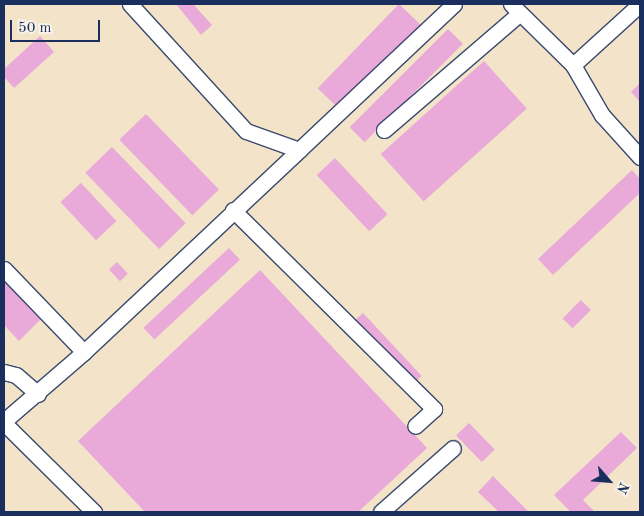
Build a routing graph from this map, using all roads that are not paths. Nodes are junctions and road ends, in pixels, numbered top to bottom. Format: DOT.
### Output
graph roads {
  1 [pos="130,4"];
  2 [pos="454,4"];
  3 [pos="640,4"];
  4 [pos="515,9"];
  5 [pos="573,65"];
  6 [pos="384,130"];
  7 [pos="299,150"];
  8 [pos="640,157"];
  9 [pos="233,210"];
  10 [pos="4,269"];
  11 [pos="84,352"];
  12 [pos="4,372"];
  13 [pos="38,394"];
  14 [pos="4,422"];
  15 [pos="415,426"];
  16 [pos="453,448"];
  17 [pos="398,507"];
  18 [pos="94,512"];
  19 [pos="380,512"];
  1 -- 7 [label="lane"];
  2 -- 7 [label="lane"];
  3 -- 5 [label="lane"];
  4 -- 5 [label="lane"];
  4 -- 6 [label="lane"];
  5 -- 8 [label="lane"];
  7 -- 9 [label="lane"];
  9 -- 11 [label="lane"];
  9 -- 15 [label="lane"];
  10 -- 11 [label="lane"];
  11 -- 13 [label="lane"];
  12 -- 13 [label="lane"];
  13 -- 14 [label="lane"];
  14 -- 18 [label="lane"];
  16 -- 17 [label="lane"];
  17 -- 19 [label="lane"];
}
